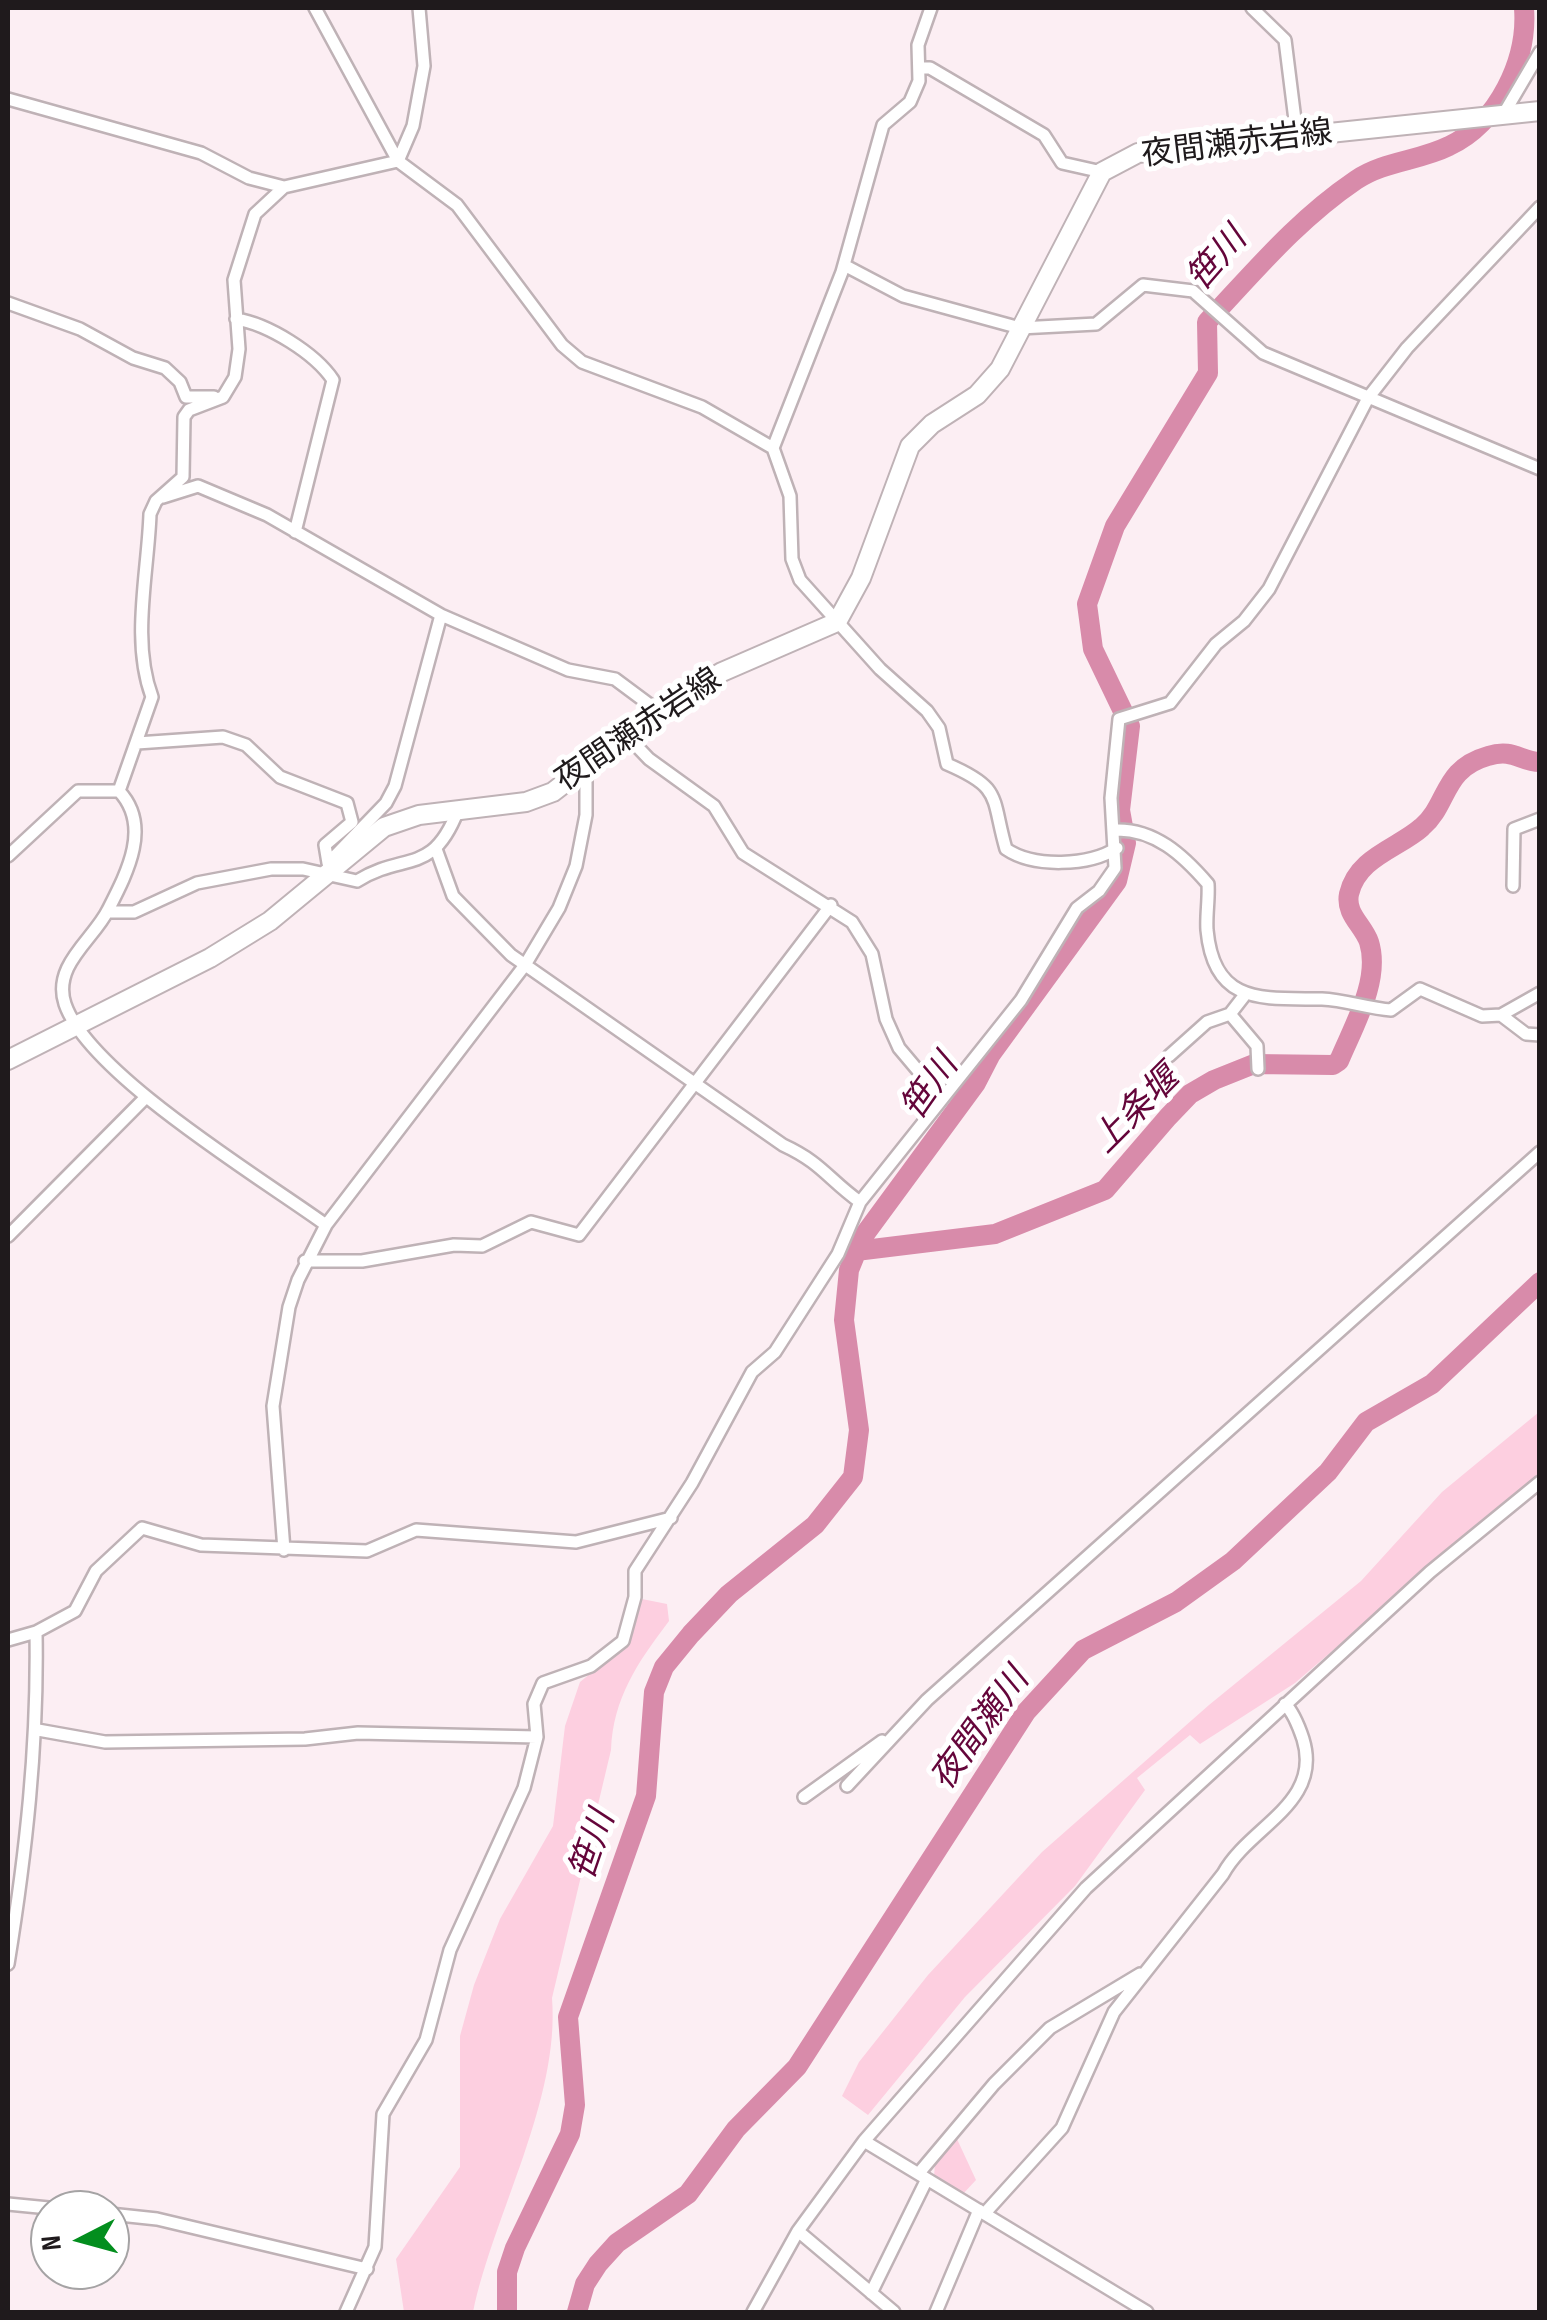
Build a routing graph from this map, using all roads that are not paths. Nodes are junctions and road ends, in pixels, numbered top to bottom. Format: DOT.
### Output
graph roads {
  1 [pos="316,8"];
  2 [pos="418,8"];
  3 [pos="931,8"];
  4 [pos="1252,8"];
  5 [pos="1540,52"];
  6 [pos="920,68"];
  7 [pos="8,99"];
  8 [pos="1540,111"];
  9 [pos="1492,116"];
  10 [pos="1297,136"];
  11 [pos="398,161"];
  12 [pos="1102,172"];
  13 [pos="284,187"];
  14 [pos="1540,207"];
  15 [pos="844,264"];
  16 [pos="8,303"];
  17 [pos="236,318"];
  18 [pos="1020,328"];
  19 [pos="223,397"];
  20 [pos="1368,398"];
  21 [pos="773,448"];
  22 [pos="1540,469"];
  23 [pos="160,498"];
  24 [pos="295,532"];
  25 [pos="442,614"];
  26 [pos="838,622"];
  27 [pos="658,711"];
  28 [pos="627,736"];
  29 [pos="137,743"];
  30 [pos="586,766"];
  31 [pos="119,790"];
  32 [pos="458,810"];
  33 [pos="1540,819"];
  34 [pos="1120,830"];
  35 [pos="1117,848"];
  36 [pos="436,849"];
  37 [pos="8,856"];
  38 [pos="328,868"];
  39 [pos="1512,886"];
  40 [pos="832,905"];
  41 [pos="108,912"];
  42 [pos="525,965"];
  43 [pos="1540,993"];
  44 [pos="1244,996"];
  45 [pos="1230,1014"];
  46 [pos="1501,1014"];
  47 [pos="78,1026"];
  48 [pos="1540,1035"];
  49 [pos="1169,1056"];
  50 [pos="8,1060"];
  51 [pos="1257,1063"];
  52 [pos="692,1082"];
  53 [pos="146,1098"];
  54 [pos="942,1099"];
  55 [pos="1540,1152"];
  56 [pos="860,1202"];
  57 [pos="326,1225"];
  58 [pos="8,1236"];
  59 [pos="305,1261"];
  60 [pos="1540,1482"];
  61 [pos="670,1518"];
  62 [pos="284,1550"];
  63 [pos="36,1632"];
  64 [pos="8,1640"];
  65 [pos="1285,1704"];
  66 [pos="38,1730"];
  67 [pos="894,1734"];
  68 [pos="537,1737"];
  69 [pos="847,1786"];
  70 [pos="804,1797"];
  71 [pos="8,1964"];
  72 [pos="1145,1970"];
  73 [pos="864,2142"];
  74 [pos="923,2176"];
  75 [pos="982,2212"];
  76 [pos="130,2216"];
  77 [pos="798,2231"];
  78 [pos="367,2269"];
  79 [pos="872,2293"];
  80 [pos="346,2312"];
  81 [pos="753,2312"];
  82 [pos="894,2312"];
  83 [pos="936,2312"];
  84 [pos="1147,2312"];
  1 -- 11 [label="street"];
  2 -- 11 [label="street"];
  3 -- 6 [label="street"];
  4 -- 10 [label="street"];
  5 -- 9 [label="street"];
  6 -- 12 [label="street"];
  6 -- 15 [label="street"];
  7 -- 13 [label="street"];
  8 -- 9 [label="main road, 夜間瀬赤岩線"];
  9 -- 10 [label="main road, 夜間瀬赤岩線"];
  10 -- 12 [label="main road, 夜間瀬赤岩線"];
  11 -- 13 [label="street"];
  11 -- 21 [label="street"];
  12 -- 18 [label="main road, 夜間瀬赤岩線"];
  13 -- 17 [label="street"];
  14 -- 20 [label="street"];
  15 -- 18 [label="street"];
  15 -- 21 [label="street"];
  16 -- 19 [label="street"];
  17 -- 19 [label="street"];
  17 -- 24 [label="street"];
  18 -- 20 [label="street"];
  18 -- 26 [label="main road, 夜間瀬赤岩線"];
  19 -- 23 [label="street"];
  20 -- 22 [label="street"];
  20 -- 34 [label="street"];
  21 -- 26 [label="street"];
  23 -- 24 [label="street"];
  23 -- 29 [label="street"];
  24 -- 25 [label="street"];
  25 -- 27 [label="street"];
  25 -- 38 [label="street"];
  26 -- 27 [label="main road, 夜間瀬赤岩線"];
  26 -- 35 [label="street"];
  27 -- 28 [label="main road, 夜間瀬赤岩線"];
  28 -- 30 [label="main road, 夜間瀬赤岩線"];
  28 -- 40 [label="street"];
  29 -- 31 [label="street"];
  29 -- 38 [label="street"];
  30 -- 32 [label="main road, 夜間瀬赤岩線"];
  30 -- 42 [label="street"];
  31 -- 37 [label="street"];
  31 -- 41 [label="street"];
  32 -- 36 [label="street"];
  32 -- 38 [label="main road, 夜間瀬赤岩線"];
  33 -- 39 [label="street"];
  34 -- 35 [label="street"];
  34 -- 44 [label="street"];
  35 -- 54 [label="street"];
  36 -- 38 [label="street"];
  36 -- 42 [label="street"];
  38 -- 41 [label="street"];
  38 -- 47 [label="main road, 夜間瀬赤岩線"];
  40 -- 52 [label="street"];
  40 -- 54 [label="street"];
  41 -- 47 [label="street"];
  42 -- 52 [label="street"];
  42 -- 57 [label="street"];
  43 -- 46 [label="street"];
  44 -- 45 [label="street"];
  44 -- 46 [label="street"];
  45 -- 49 [label="street"];
  45 -- 51 [label="street"];
  46 -- 48 [label="street"];
  47 -- 50 [label="main road, 夜間瀬赤岩線"];
  47 -- 53 [label="street"];
  52 -- 56 [label="street"];
  52 -- 59 [label="street"];
  53 -- 57 [label="street"];
  53 -- 58 [label="street"];
  54 -- 56 [label="street"];
  55 -- 67 [label="street"];
  56 -- 61 [label="street"];
  57 -- 59 [label="street"];
  59 -- 62 [label="street"];
  60 -- 65 [label="street"];
  61 -- 62 [label="street"];
  61 -- 68 [label="street"];
  62 -- 63 [label="street"];
  63 -- 64 [label="street"];
  63 -- 66 [label="street"];
  65 -- 72 [label="street"];
  65 -- 73 [label="street"];
  66 -- 68 [label="street"];
  66 -- 71 [label="street"];
  67 -- 69 [label="street"];
  67 -- 70 [label="street"];
  68 -- 78 [label="street"];
  72 -- 74 [label="street"];
  72 -- 75 [label="street"];
  73 -- 74 [label="street"];
  73 -- 77 [label="street"];
  74 -- 75 [label="street"];
  74 -- 79 [label="street"];
  75 -- 83 [label="street"];
  75 -- 84 [label="street"];
  76 -- 78 [label="street"];
  77 -- 79 [label="street"];
  77 -- 81 [label="street"];
  78 -- 80 [label="street"];
  79 -- 82 [label="street"];
}
